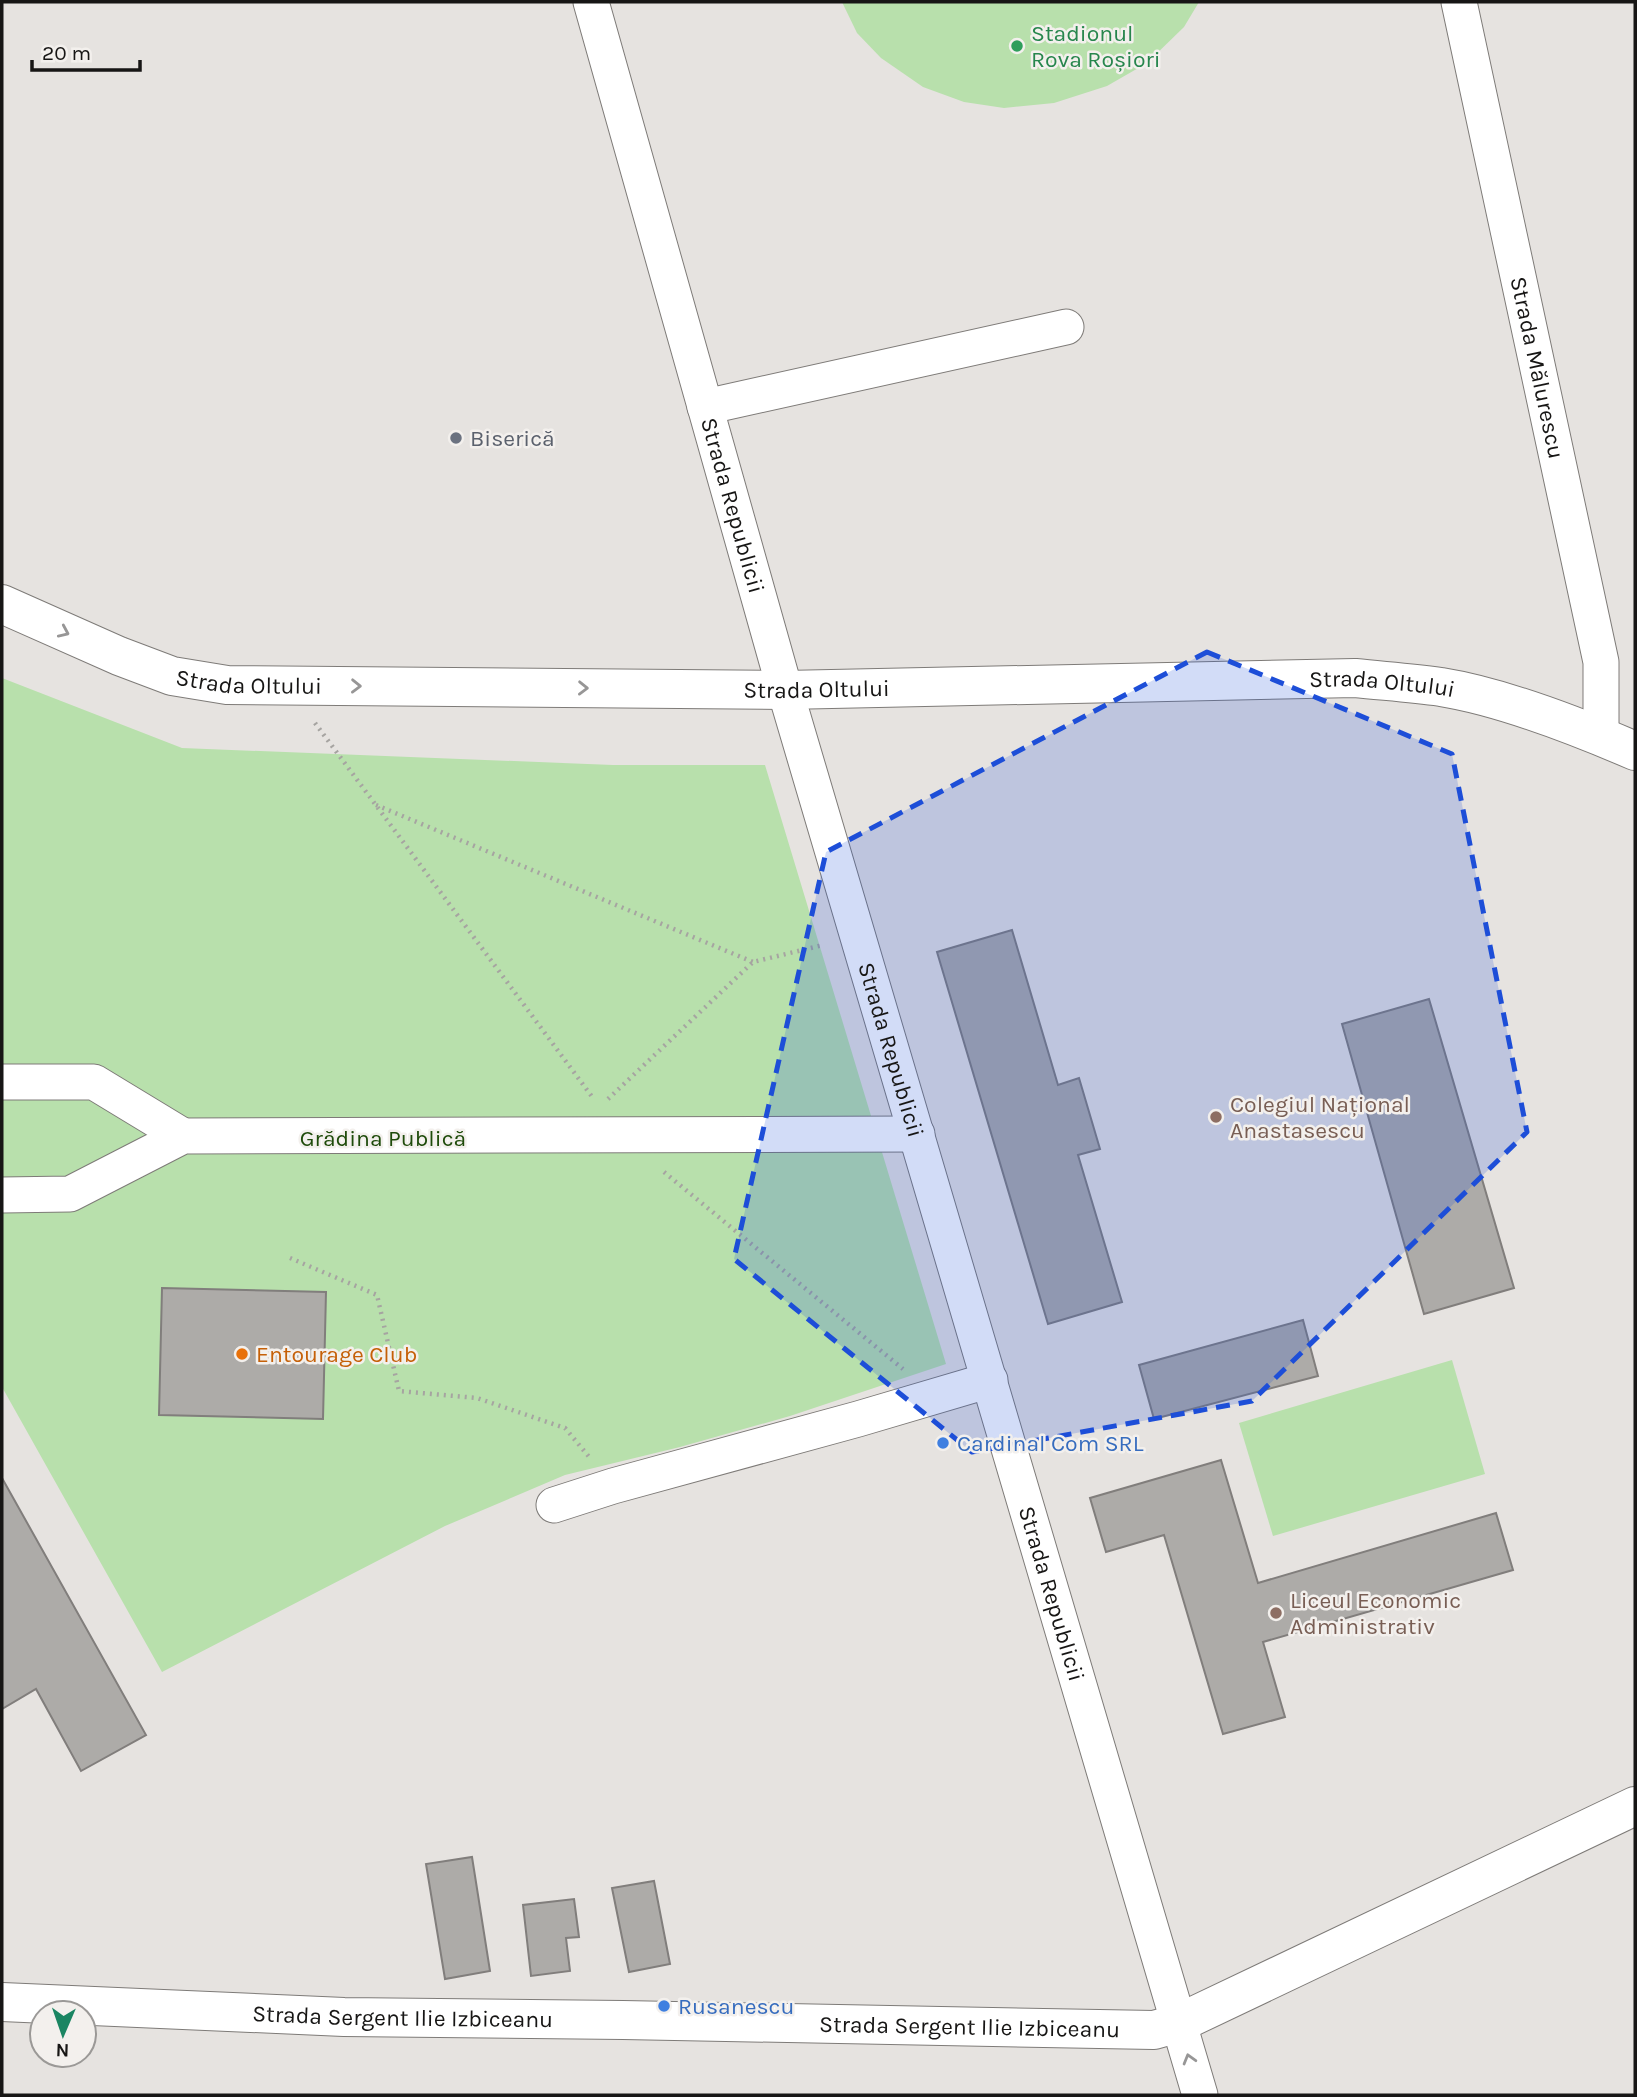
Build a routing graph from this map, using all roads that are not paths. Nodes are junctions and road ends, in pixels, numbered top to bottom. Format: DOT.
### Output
graph roads {
  1 [pos="591,2"];
  2 [pos="1459,2"];
  3 [pos="1066,327"];
  4 [pos="705,407"];
  5 [pos="2,604"];
  6 [pos="785,690"];
  7 [pos="1618,743"];
  8 [pos="2,1083"];
  9 [pos="917,1134"];
  10 [pos="183,1136"];
  11 [pos="2,1195"];
  12 [pos="990,1380"];
  13 [pos="554,1505"];
  14 [pos="1635,1806"];
  15 [pos="2,2002"];
  16 [pos="1179,2023"];
  17 [pos="1200,2095"];
  1 -- 4 [label="street, Strada Republicii"];
  2 -- 7 [label="street, Strada Mălurescu"];
  3 -- 4 [label="street"];
  4 -- 6 [label="street, Strada Republicii"];
  5 -- 6 [label="main road, Strada Oltului, one-way"];
  6 -- 7 [label="main road, Strada Oltului"];
  6 -- 9 [label="street, Strada Republicii"];
  8 -- 10 [label="street"];
  9 -- 10 [label="street"];
  9 -- 12 [label="street, Strada Republicii"];
  10 -- 11 [label="street"];
  12 -- 13 [label="street"];
  12 -- 16 [label="street, Strada Republicii"];
  14 -- 16 [label="main road, Strada Sergent Ilie Izbiceanu"];
  15 -- 16 [label="main road, Strada Sergent Ilie Izbiceanu"];
  17 -- 16 [label="street, Strada Republicii, one-way"];
}
